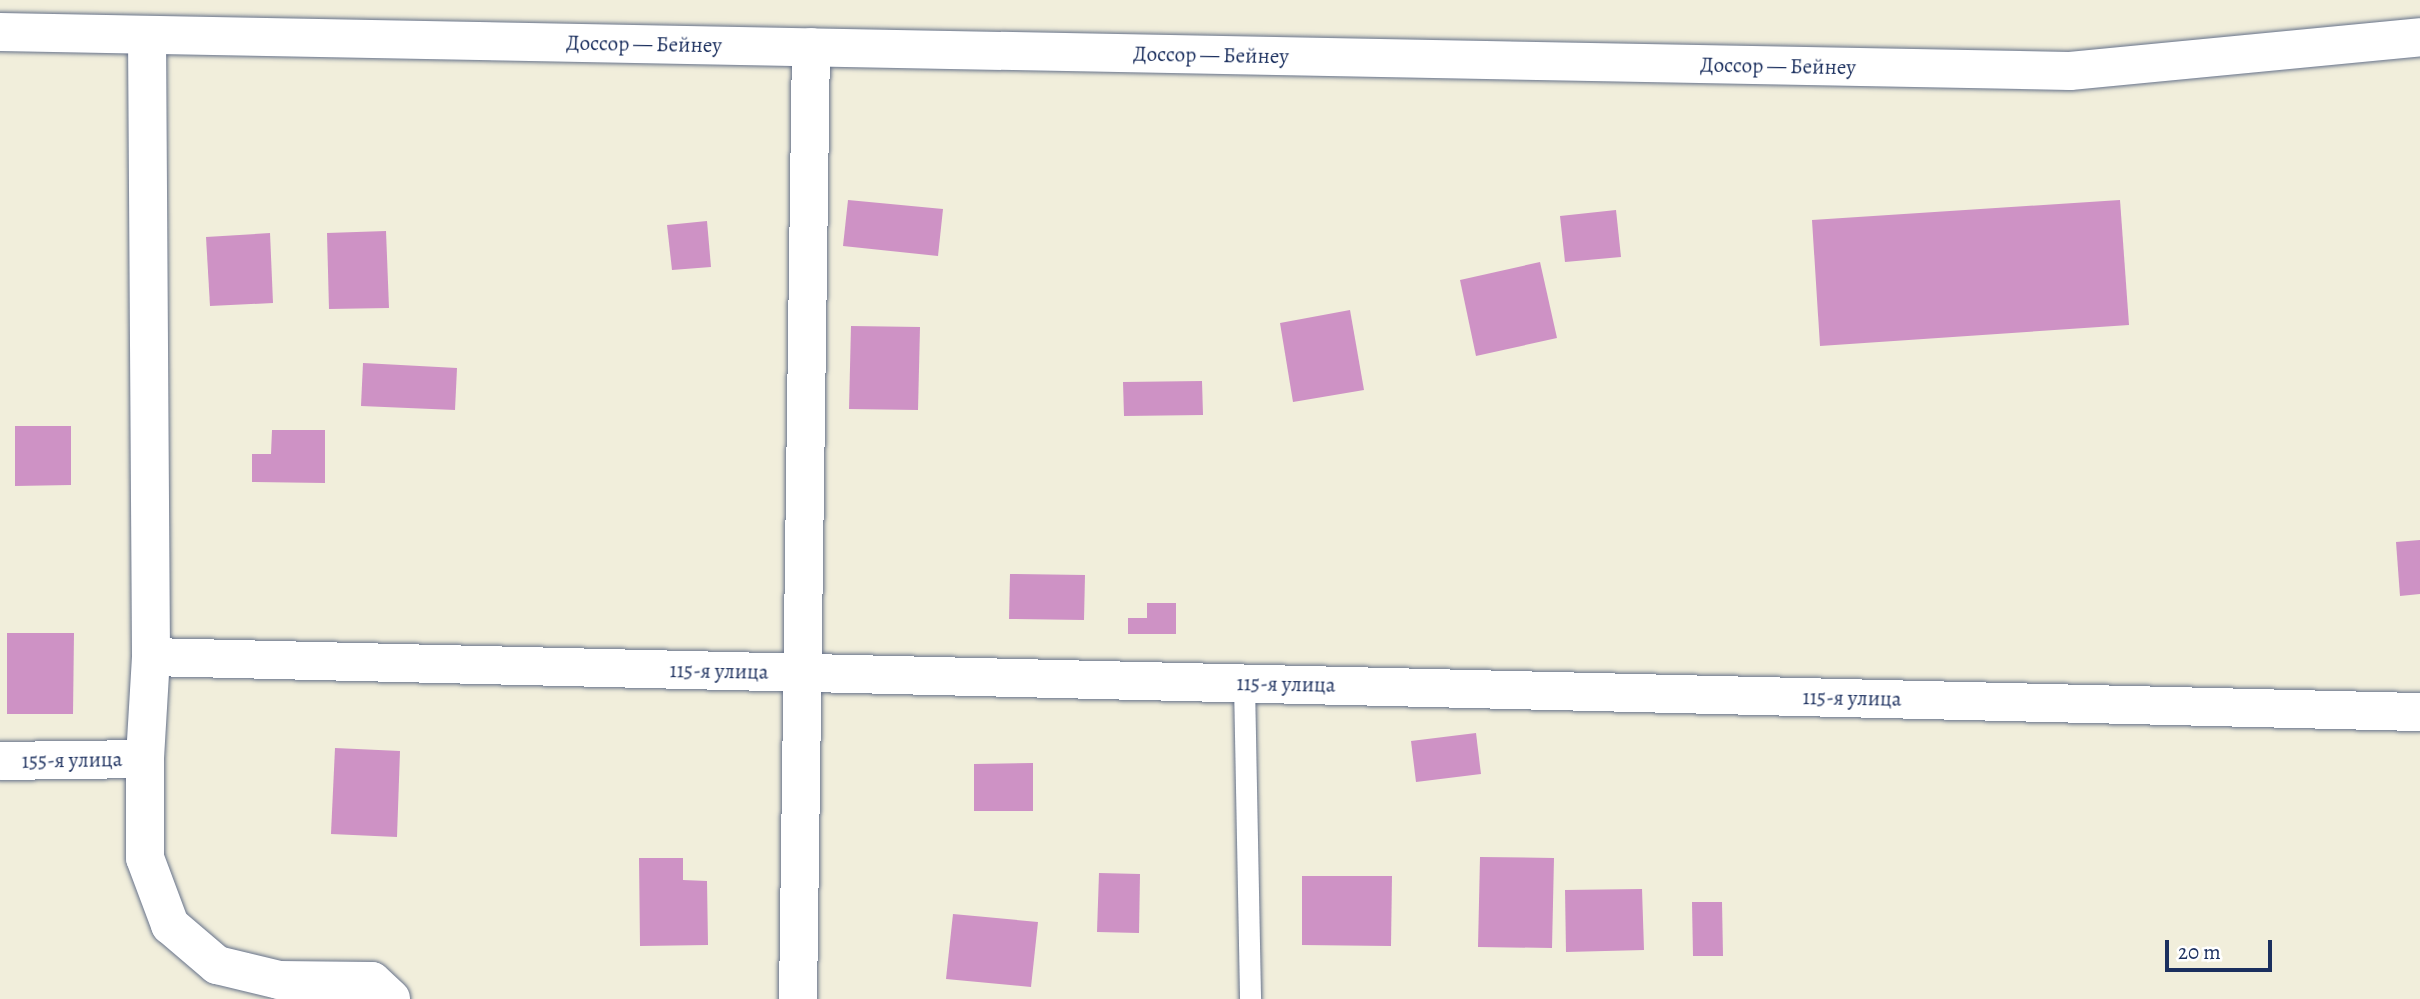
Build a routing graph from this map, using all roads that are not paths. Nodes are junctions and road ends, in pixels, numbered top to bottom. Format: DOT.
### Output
graph roads {
  1 [pos="0,32"];
  2 [pos="147,35"];
  3 [pos="2420,37"];
  4 [pos="811,47"];
  5 [pos="151,657"];
  6 [pos="802,673"];
  7 [pos="1244,683"];
  8 [pos="2420,712"];
  9 [pos="145,759"];
  10 [pos="0,761"];
  11 [pos="391,999"];
  12 [pos="798,999"];
  13 [pos="1250,999"];
  1 -- 2 [label="main road, Доссор — Бейнеу"];
  2 -- 4 [label="main road, Доссор — Бейнеу"];
  2 -- 5 [label="main road"];
  3 -- 4 [label="main road, Доссор — Бейнеу"];
  4 -- 6 [label="main road"];
  5 -- 6 [label="main road, 115-я улица"];
  5 -- 9 [label="main road"];
  6 -- 7 [label="main road, 115-я улица"];
  6 -- 12 [label="main road"];
  7 -- 8 [label="main road, 115-я улица"];
  7 -- 13 [label="lane"];
  9 -- 10 [label="main road, 155-я улица"];
  9 -- 11 [label="main road"];
}
